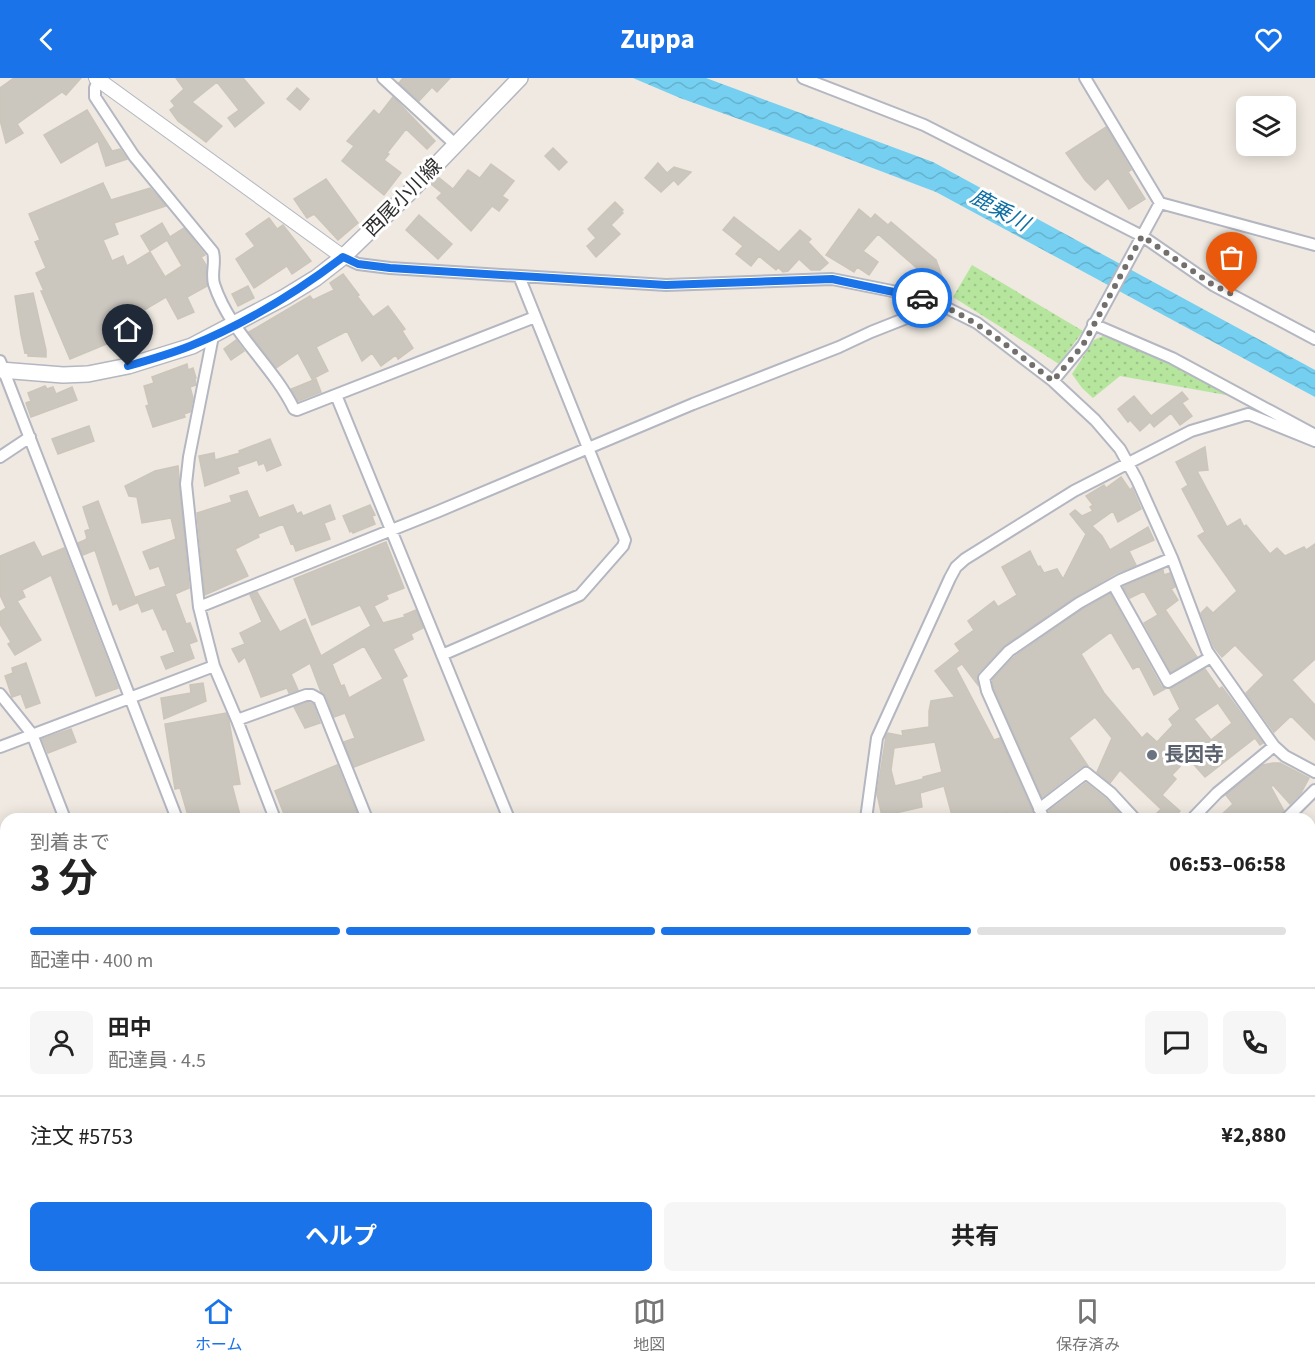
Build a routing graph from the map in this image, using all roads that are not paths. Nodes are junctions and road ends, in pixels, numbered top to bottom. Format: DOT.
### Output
graph roads {
  1 [pos="383,78"];
  2 [pos="520,78"];
  3 [pos="803,78"];
  4 [pos="1084,78"];
  5 [pos="97,79"];
  6 [pos="456,145"];
  7 [pos="1160,202"];
  8 [pos="1139,241"];
  9 [pos="1315,244"];
  10 [pos="343,257"];
  11 [pos="519,276"];
  12 [pos="935,302"];
  13 [pos="535,317"];
  14 [pos="1093,324"];
  15 [pos="233,325"];
  16 [pos="213,336"];
  17 [pos="1315,339"];
  18 [pos="1,367"];
  19 [pos="1053,381"];
  20 [pos="336,395"];
  21 [pos="1315,435"];
  22 [pos="30,437"];
  23 [pos="1315,441"];
  24 [pos="589,449"];
  25 [pos="0,457"];
  26 [pos="1128,463"];
  27 [pos="391,530"];
  28 [pos="1172,558"];
  29 [pos="1113,584"];
  30 [pos="199,607"];
  31 [pos="442,655"];
  32 [pos="1211,657"];
  33 [pos="214,666"];
  34 [pos="0,694"];
  35 [pos="131,699"];
  36 [pos="237,720"];
  37 [pos="33,734"];
  38 [pos="1274,746"];
  39 [pos="0,747"];
  40 [pos="1315,757"];
  41 [pos="1312,770"];
  42 [pos="1315,790"];
  43 [pos="63,813"];
  44 [pos="175,813"];
  45 [pos="273,813"];
  46 [pos="365,813"];
  47 [pos="507,813"];
  48 [pos="867,813"];
  49 [pos="1042,813"];
  50 [pos="1043,813"];
  51 [pos="1129,813"];
  52 [pos="1198,813"];
  53 [pos="1292,813"];
  1 -- 6 [label="street"];
  2 -- 6 [label="main road, 西尾小川線"];
  3 -- 8 [label="street"];
  4 -- 7 [label="street"];
  5 -- 10 [label="street"];
  5 -- 15 [label="street"];
  6 -- 10 [label="main road, 西尾小川線"];
  7 -- 8 [label="street"];
  7 -- 9 [label="street"];
  8 -- 14 [label="street"];
  8 -- 17 [label="street"];
  10 -- 11 [label="street"];
  10 -- 15 [label="main road, 西尾小川線"];
  11 -- 12 [label="street"];
  11 -- 13 [label="street"];
  12 -- 19 [label="street"];
  12 -- 24 [label="street"];
  13 -- 20 [label="street"];
  13 -- 24 [label="street"];
  14 -- 19 [label="street"];
  14 -- 21 [label="street"];
  15 -- 16 [label="main road, 西尾小川線"];
  15 -- 20 [label="street"];
  16 -- 18 [label="main road, 西尾小川線"];
  16 -- 30 [label="street"];
  18 -- 22 [label="street"];
  19 -- 26 [label="street"];
  20 -- 27 [label="street"];
  22 -- 25 [label="street"];
  22 -- 35 [label="street"];
  23 -- 26 [label="street"];
  24 -- 27 [label="street"];
  24 -- 31 [label="street"];
  26 -- 28 [label="street"];
  26 -- 48 [label="street"];
  27 -- 30 [label="street"];
  27 -- 31 [label="street"];
  28 -- 29 [label="street"];
  28 -- 32 [label="street"];
  29 -- 32 [label="street"];
  29 -- 49 [label="street"];
  30 -- 33 [label="street"];
  31 -- 47 [label="street"];
  32 -- 38 [label="street"];
  33 -- 35 [label="street"];
  33 -- 36 [label="street"];
  34 -- 37 [label="street"];
  35 -- 37 [label="street"];
  35 -- 44 [label="street"];
  36 -- 45 [label="street"];
  36 -- 46 [label="street"];
  37 -- 39 [label="street"];
  37 -- 43 [label="street"];
  38 -- 41 [label="street"];
  38 -- 52 [label="street"];
  40 -- 41 [label="street"];
  42 -- 53 [label="street"];
  50 -- 51 [label="street"];
}
